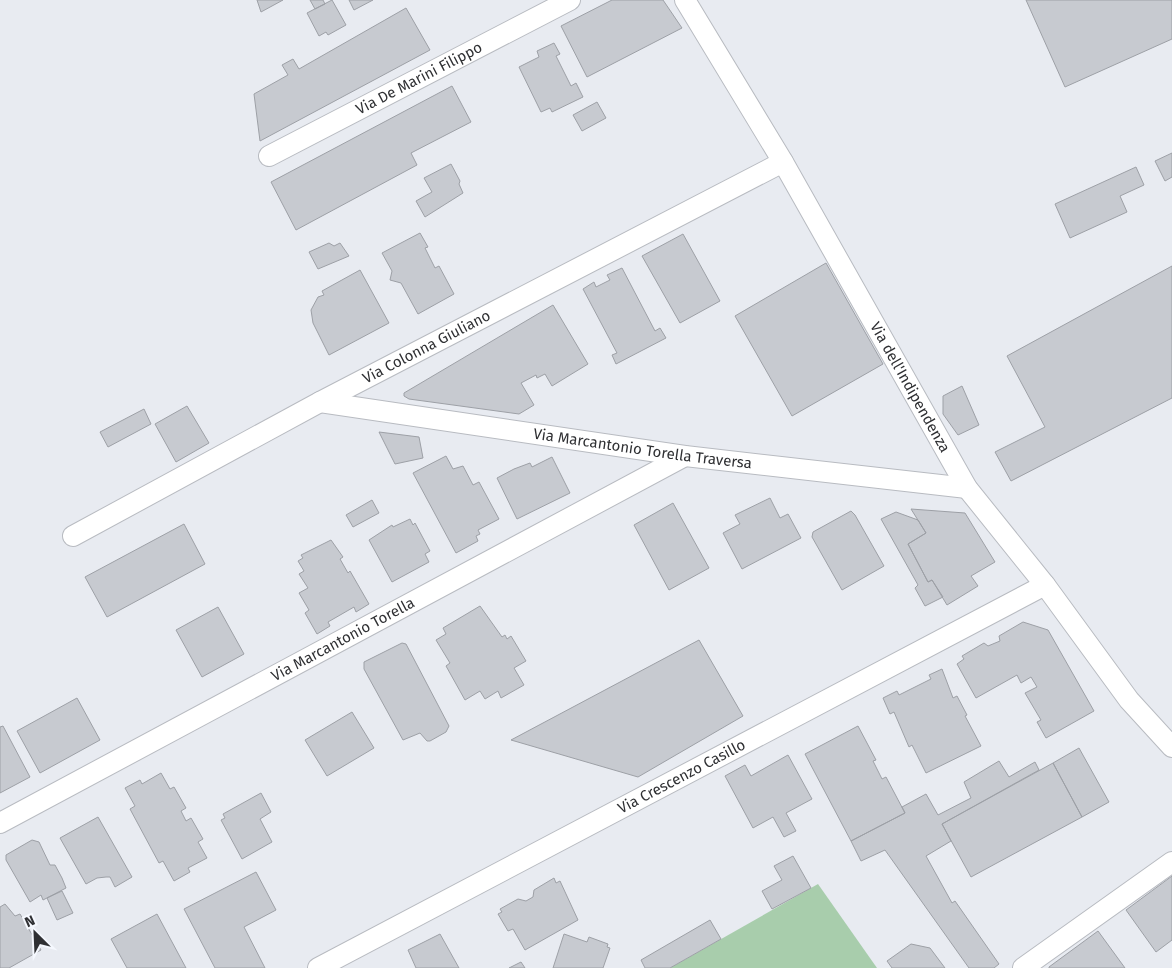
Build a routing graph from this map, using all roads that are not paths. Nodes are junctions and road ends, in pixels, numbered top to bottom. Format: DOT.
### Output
graph roads {
  1 [pos="570,0"];
  2 [pos="685,0"];
  3 [pos="269,156"];
  4 [pos="783,162"];
  5 [pos="320,402"];
  6 [pos="685,456"];
  7 [pos="967,488"];
  8 [pos="73,536"];
  9 [pos="1044,585"];
  10 [pos="1172,747"];
  11 [pos="0,823"];
  12 [pos="1172,862"];
  13 [pos="318,968"];
  14 [pos="1023,968"];
  1 -- 3 [label="street, Via De Marini Filippo"];
  2 -- 4 [label="street, Via dell'Indipendenza"];
  4 -- 5 [label="street, Via Colonna Giuliano"];
  4 -- 7 [label="street, Via dell'Indipendenza"];
  5 -- 6 [label="street, Via Marcantonio Torella Traversa"];
  5 -- 8 [label="street, Via Colonna Giuliano"];
  6 -- 7 [label="street, Via Marcantonio Torella Traversa"];
  6 -- 11 [label="street, Via Marcantonio Torella"];
  7 -- 9 [label="street, Via dell'Indipendenza"];
  9 -- 10 [label="street, Via dell'Indipendenza"];
  9 -- 13 [label="street, Via Crescenzo Casillo"];
  12 -- 14 [label="street"];
}
